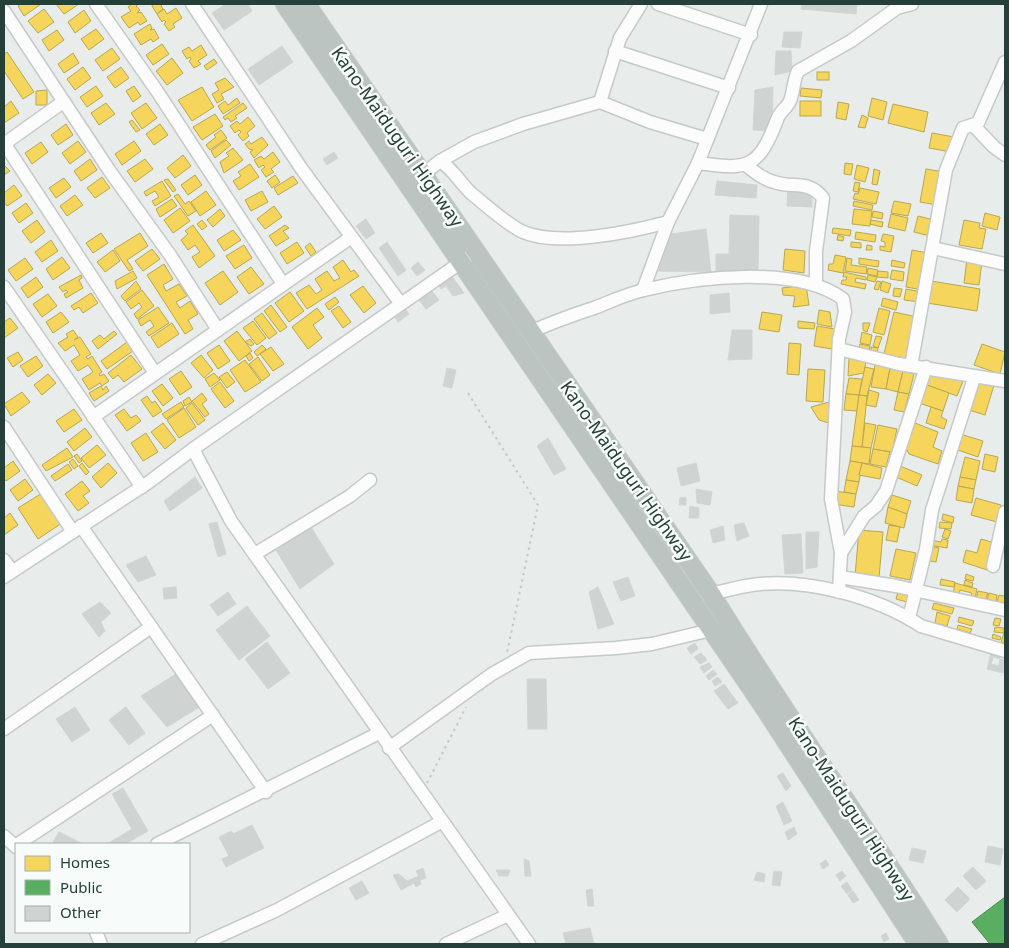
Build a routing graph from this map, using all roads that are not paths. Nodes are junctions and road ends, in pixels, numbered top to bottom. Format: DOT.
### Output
graph roads {
  1 [pos="96,4"];
  2 [pos="192,4"];
  3 [pos="285,4"];
  4 [pos="306,4"];
  5 [pos="641,4"];
  6 [pos="658,4"];
  7 [pos="761,4"];
  8 [pos="912,4"];
  9 [pos="891,8"];
  10 [pos="4,11"];
  11 [pos="751,35"];
  12 [pos="615,51"];
  13 [pos="1005,62"];
  14 [pos="728,88"];
  15 [pos="63,102"];
  16 [pos="600,102"];
  17 [pos="974,126"];
  18 [pos="708,139"];
  19 [pos="4,144"];
  20 [pos="1005,155"];
  21 [pos="440,161"];
  22 [pos="698,163"];
  23 [pos="747,166"];
  24 [pos="422,175"];
  25 [pos="668,222"];
  26 [pos="350,238"];
  27 [pos="933,248"];
  28 [pos="477,253"];
  29 [pos="460,262"];
  30 [pos="1005,264"];
  31 [pos="283,284"];
  32 [pos="816,285"];
  33 [pos="4,287"];
  34 [pos="642,290"];
  35 [pos="401,304"];
  36 [pos="218,330"];
  37 [pos="530,332"];
  38 [pos="839,349"];
  39 [pos="911,366"];
  40 [pos="926,367"];
  41 [pos="155,373"];
  42 [pos="974,378"];
  43 [pos="1005,381"];
  44 [pos="93,417"];
  45 [pos="4,427"];
  46 [pos="192,449"];
  47 [pos="370,480"];
  48 [pos="142,487"];
  49 [pos="1005,512"];
  50 [pos="77,529"];
  51 [pos="841,553"];
  52 [pos="255,554"];
  53 [pos="4,560"];
  54 [pos="993,566"];
  55 [pos="8,574"];
  56 [pos="840,577"];
  57 [pos="917,590"];
  58 [pos="839,592"];
  59 [pos="711,594"];
  60 [pos="1005,610"];
  61 [pos="909,618"];
  62 [pos="151,627"];
  63 [pos="711,630"];
  64 [pos="1005,651"];
  65 [pos="212,715"];
  66 [pos="4,729"];
  67 [pos="379,733"];
  68 [pos="389,748"];
  69 [pos="266,792"];
  70 [pos="441,822"];
  71 [pos="4,836"];
  72 [pos="20,843"];
  73 [pos="159,843"];
  74 [pos="15,845"];
  75 [pos="508,915"];
  76 [pos="202,944"];
  77 [pos="446,944"];
  78 [pos="529,944"];
  79 [pos="918,944"];
  80 [pos="939,944"];
  1 -- 31 [label="street"];
  2 -- 26 [label="street"];
  3 -- 29 [label="highway, Kano-Maiduguri Highway"];
  4 -- 24 [label="highway, Kano-Maiduguri Highway"];
  5 -- 12 [label="street"];
  6 -- 11 [label="street"];
  7 -- 11 [label="street"];
  8 -- 9 [label="street"];
  9 -- 23 [label="street"];
  10 -- 15 [label="street"];
  11 -- 14 [label="street"];
  12 -- 14 [label="street"];
  12 -- 16 [label="street"];
  13 -- 17 [label="street"];
  14 -- 18 [label="street"];
  15 -- 19 [label="street"];
  15 -- 36 [label="street"];
  16 -- 18 [label="street"];
  16 -- 21 [label="street"];
  17 -- 20 [label="street"];
  17 -- 27 [label="street"];
  18 -- 22 [label="street"];
  19 -- 41 [label="street"];
  21 -- 24 [label="street"];
  21 -- 25 [label="street"];
  22 -- 23 [label="street"];
  22 -- 25 [label="street"];
  23 -- 32 [label="street"];
  24 -- 28 [label="highway, Kano-Maiduguri Highway"];
  25 -- 34 [label="street"];
  26 -- 31 [label="street"];
  26 -- 35 [label="street"];
  27 -- 30 [label="street"];
  27 -- 39 [label="street"];
  28 -- 29 [label="street"];
  28 -- 37 [label="highway, Kano-Maiduguri Highway"];
  29 -- 35 [label="street"];
  29 -- 63 [label="highway, Kano-Maiduguri Highway"];
  31 -- 36 [label="street"];
  32 -- 34 [label="street"];
  32 -- 38 [label="street"];
  33 -- 44 [label="street"];
  34 -- 37 [label="street"];
  35 -- 46 [label="street"];
  36 -- 41 [label="street"];
  37 -- 59 [label="highway, Kano-Maiduguri Highway"];
  38 -- 39 [label="street"];
  38 -- 51 [label="street"];
  39 -- 40 [label="street"];
  40 -- 42 [label="street"];
  40 -- 51 [label="street"];
  41 -- 44 [label="street"];
  42 -- 43 [label="street"];
  42 -- 57 [label="street"];
  44 -- 48 [label="street"];
  45 -- 50 [label="street"];
  46 -- 48 [label="street"];
  46 -- 52 [label="street"];
  47 -- 52 [label="street"];
  48 -- 50 [label="street"];
  49 -- 54 [label="street"];
  50 -- 55 [label="street"];
  50 -- 62 [label="street"];
  51 -- 56 [label="street"];
  52 -- 67 [label="street"];
  53 -- 55 [label="street"];
  56 -- 57 [label="street"];
  56 -- 58 [label="street"];
  57 -- 60 [label="street"];
  57 -- 61 [label="street"];
  58 -- 59 [label="street"];
  58 -- 61 [label="street"];
  59 -- 80 [label="highway, Kano-Maiduguri Highway"];
  61 -- 64 [label="street"];
  62 -- 65 [label="street"];
  62 -- 66 [label="street"];
  63 -- 68 [label="street"];
  63 -- 79 [label="highway, Kano-Maiduguri Highway"];
  65 -- 69 [label="street"];
  65 -- 72 [label="street"];
  67 -- 68 [label="street"];
  67 -- 69 [label="street"];
  68 -- 70 [label="street"];
  69 -- 73 [label="street"];
  70 -- 75 [label="street"];
  70 -- 76 [label="street"];
  71 -- 74 [label="street"];
  75 -- 77 [label="street"];
  75 -- 78 [label="street"];
}
